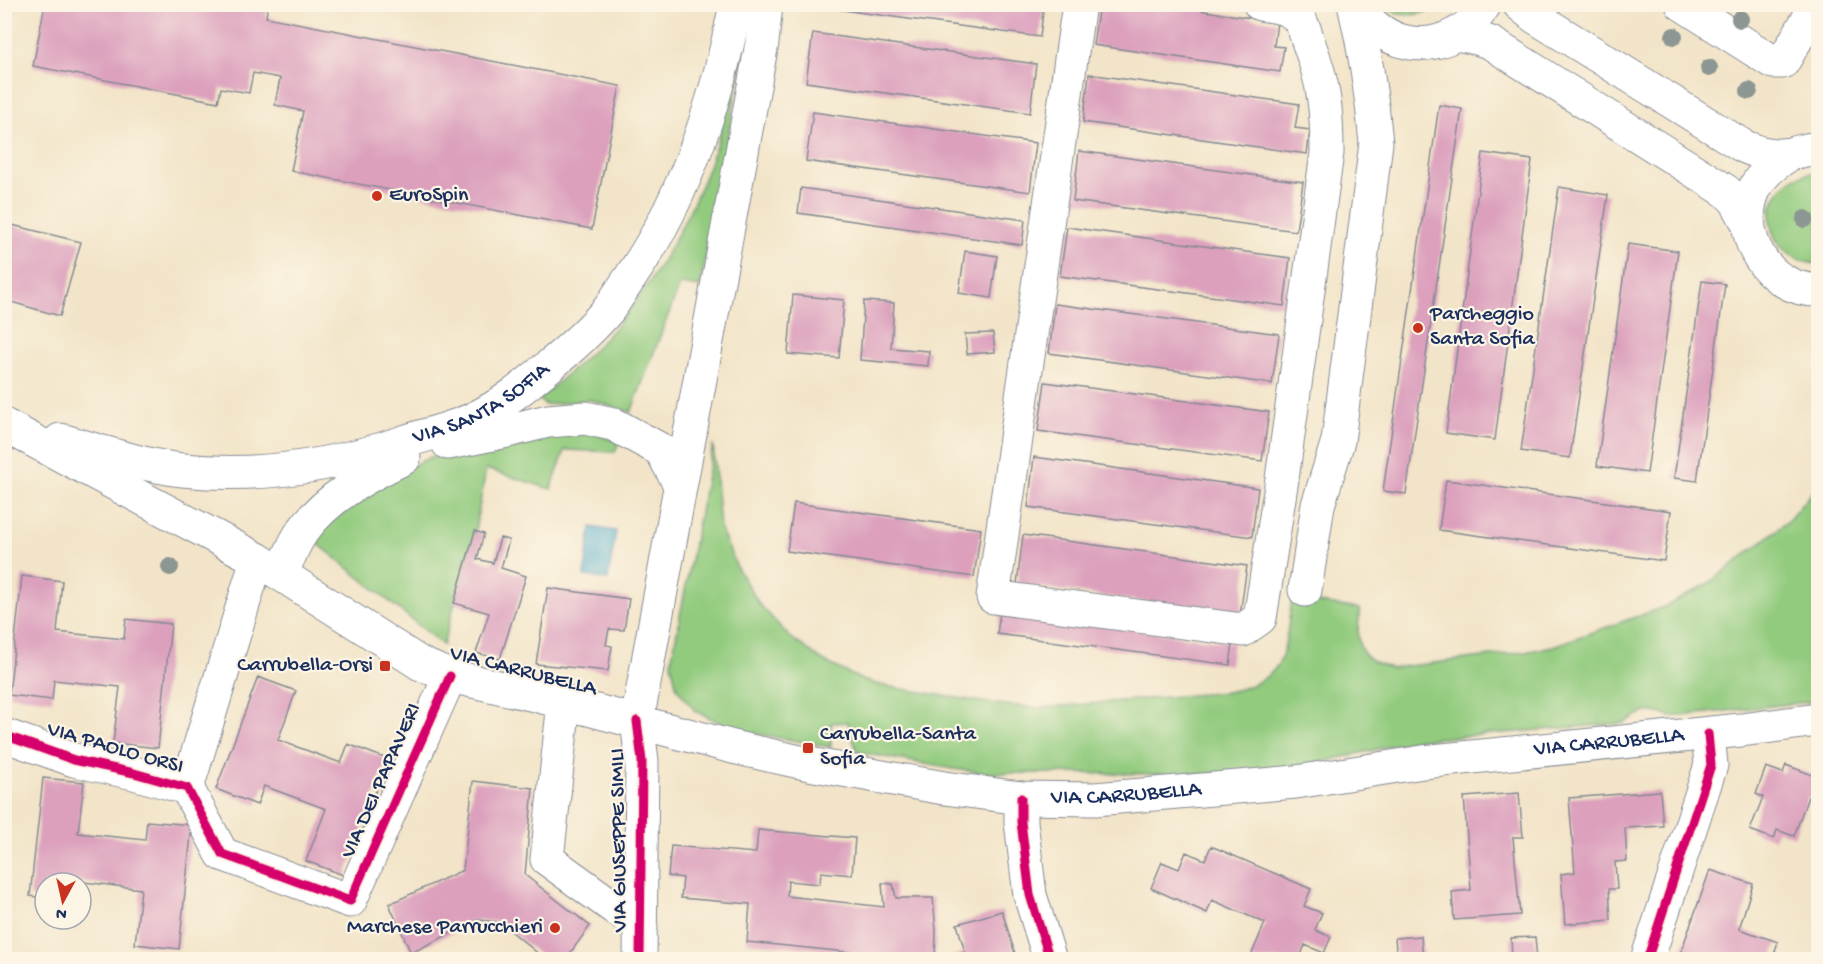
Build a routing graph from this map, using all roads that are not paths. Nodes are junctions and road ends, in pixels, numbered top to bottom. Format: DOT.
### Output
graph roads {
  1 [pos="736,4"];
  2 [pos="766,4"];
  3 [pos="1079,4"];
  4 [pos="1260,4"];
  5 [pos="1355,4"];
  6 [pos="1485,4"];
  7 [pos="1520,4"];
  8 [pos="1682,4"];
  9 [pos="1817,4"];
  10 [pos="1457,34"];
  11 [pos="1804,151"];
  12 [pos="1748,223"];
  13 [pos="1818,290"];
  14 [pos="474,419"];
  15 [pos="5,430"];
  16 [pos="418,449"];
  17 [pos="680,485"];
  18 [pos="269,567"];
  19 [pos="1305,590"];
  20 [pos="450,676"];
  21 [pos="564,702"];
  22 [pos="1818,720"];
  23 [pos="637,721"];
  24 [pos="1708,734"];
  25 [pos="4,735"];
  26 [pos="187,788"];
  27 [pos="1021,798"];
  28 [pos="350,902"];
  29 [pos="641,927"];
  30 [pos="640,960"];
  31 [pos="1050,960"];
  32 [pos="1647,960"];
  1 -- 14 [label="main road, VIA SANTA SOFIA"];
  2 -- 17 [label="main road"];
  3 -- 4 [label="main road"];
  5 -- 10 [label="main road"];
  5 -- 19 [label="main road"];
  6 -- 10 [label="main road"];
  7 -- 11 [label="main road"];
  8 -- 9 [label="main road"];
  10 -- 12 [label="main road"];
  11 -- 12 [label="main road"];
  12 -- 13 [label="main road"];
  14 -- 15 [label="main road, VIA SANTA SOFIA"];
  14 -- 16 [label="main road"];
  15 -- 18 [label="main road, VIA CARRUBELLA"];
  16 -- 17 [label="main road"];
  16 -- 18 [label="main road"];
  17 -- 23 [label="main road"];
  18 -- 20 [label="main road, VIA CARRUBELLA"];
  18 -- 26 [label="main road"];
  20 -- 21 [label="main road, VIA CARRUBELLA"];
  20 -- 28 [label="main road, VIA DEI PAPAVERI"];
  21 -- 23 [label="main road, VIA CARRUBELLA"];
  21 -- 29 [label="main road"];
  22 -- 24 [label="main road, VIA CARRUBELLA"];
  23 -- 27 [label="main road, VIA CARRUBELLA"];
  23 -- 29 [label="main road, VIA GIUSEPPE SIMILI"];
  24 -- 27 [label="main road, VIA CARRUBELLA"];
  24 -- 32 [label="main road"];
  25 -- 26 [label="main road, VIA PAOLO ORSI"];
  26 -- 28 [label="main road, VIA PAOLO ORSI"];
  27 -- 31 [label="main road"];
  29 -- 30 [label="main road, VIA GIUSEPPE SIMILI"];
}
